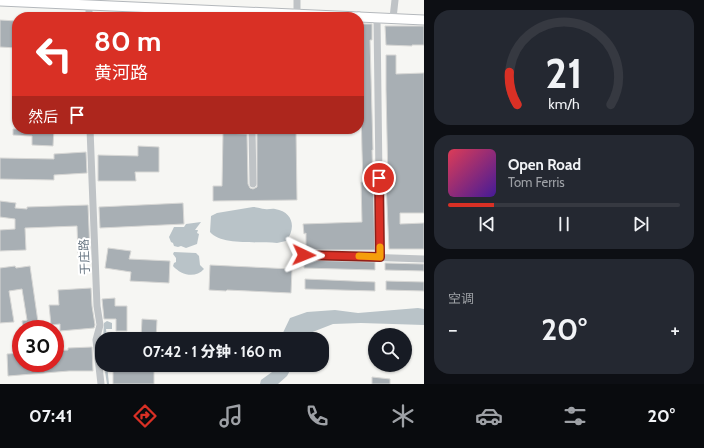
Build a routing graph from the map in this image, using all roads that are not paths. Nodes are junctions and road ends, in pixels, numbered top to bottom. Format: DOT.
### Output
graph roads {
  1 [pos="297,0"];
  2 [pos="395,0"];
  3 [pos="0,1"];
  4 [pos="89,6"];
  5 [pos="89,12"];
  6 [pos="198,12"];
  7 [pos="296,12"];
  8 [pos="364,17"];
  9 [pos="377,18"];
  10 [pos="393,18"];
  11 [pos="424,20"];
  12 [pos="90,134"];
  13 [pos="252,134"];
  14 [pos="253,184"];
  15 [pos="304,255"];
  16 [pos="380,257"];
  17 [pos="424,259"];
  18 [pos="101,384"];
  1 -- 7 [label="street"];
  2 -- 10 [label="street"];
  3 -- 4 [label="main road"];
  4 -- 5 [label="street"];
  4 -- 6 [label="main road"];
  8 -- 9 [label="main road"];
  9 -- 10 [label="main road"];
  9 -- 16 [label="street"];
  10 -- 11 [label="main road"];
  12 -- 18 [label="street, 于庄路"];
  13 -- 14 [label="street"];
  15 -- 16 [label="street"];
  16 -- 17 [label="street"];
}
